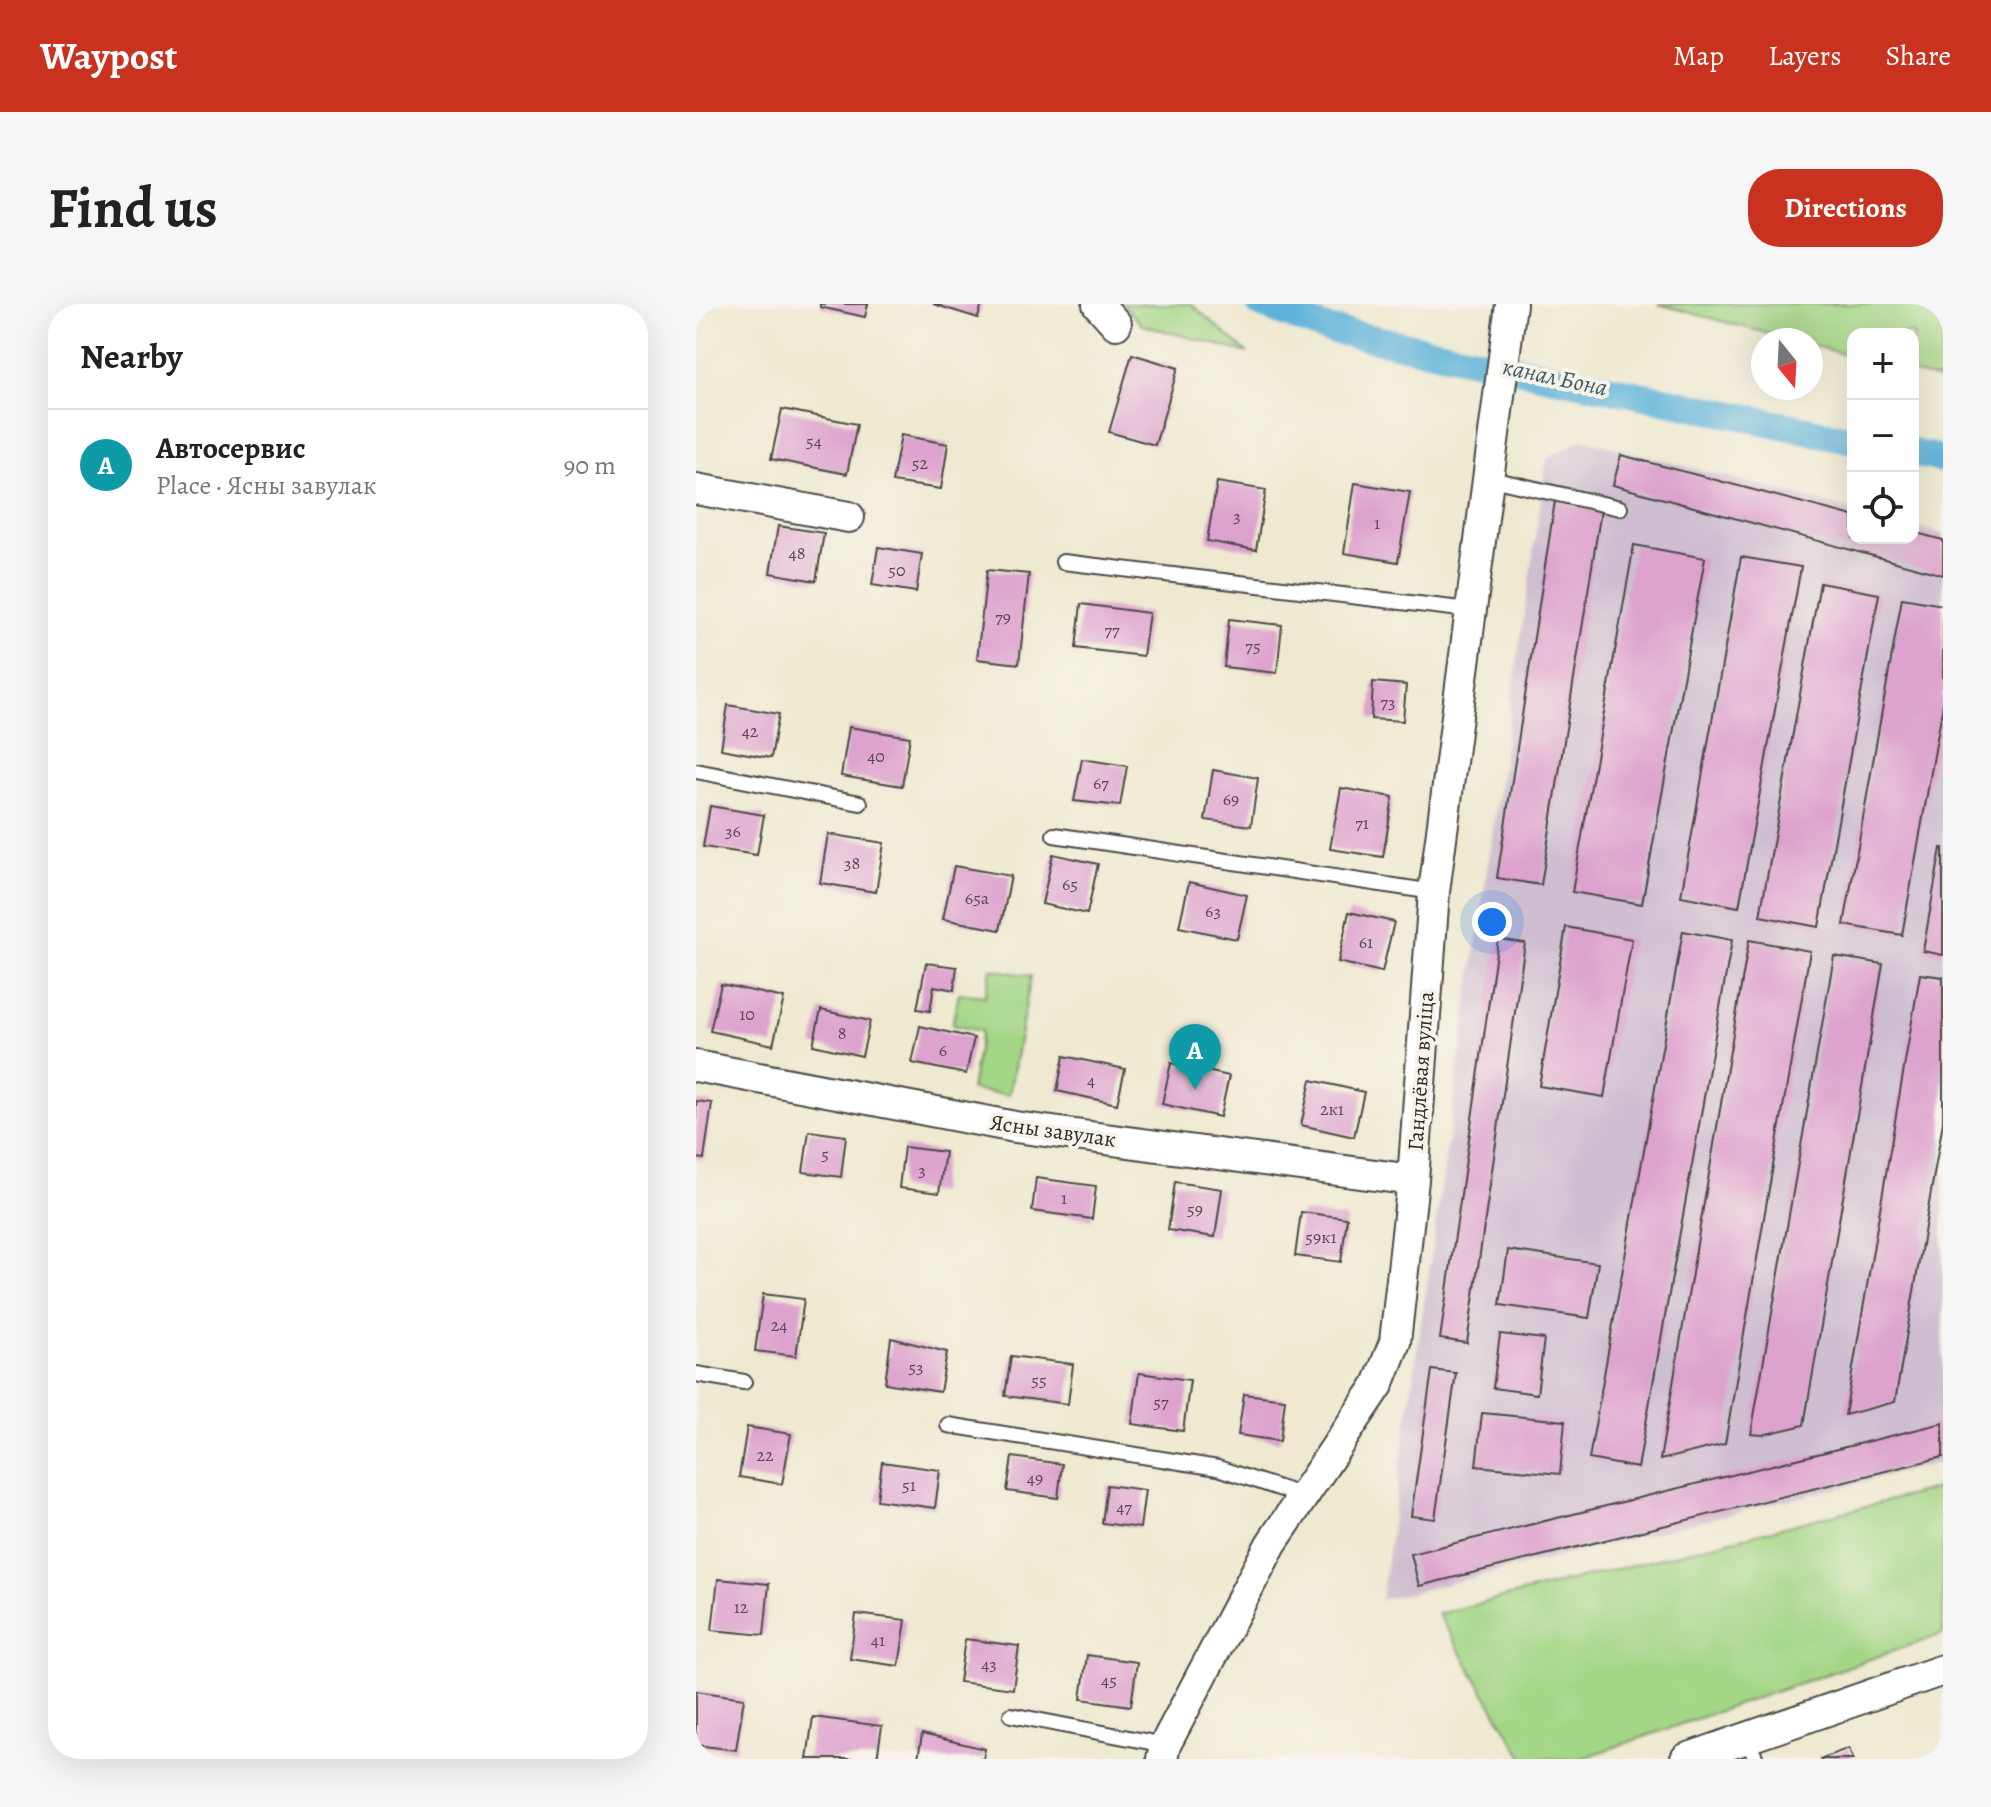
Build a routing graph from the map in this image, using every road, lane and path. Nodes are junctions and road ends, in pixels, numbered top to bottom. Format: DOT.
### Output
graph roads {
  1 [pos="1510,314"];
  2 [pos="1487,478"];
  3 [pos="696,489"];
  4 [pos="1620,508"];
  5 [pos="849,517"];
  6 [pos="1063,562"];
  7 [pos="1469,610"];
  8 [pos="696,771"];
  9 [pos="860,803"];
  10 [pos="1054,835"];
  11 [pos="1434,892"];
  12 [pos="696,1066"];
  13 [pos="1413,1180"];
  14 [pos="696,1374"];
  15 [pos="744,1382"];
  16 [pos="948,1425"];
  17 [pos="1304,1496"];
  18 [pos="1943,1670"];
  19 [pos="1011,1715"];
  20 [pos="1751,1748"];
  21 [pos="1164,1752"];
  22 [pos="1686,1759"];
  1 -- 2 [label="street, Гандлёвая вуліца"];
  2 -- 4 [label="lane"];
  2 -- 7 [label="street, Гандлёвая вуліца"];
  3 -- 5 [label="street"];
  6 -- 7 [label="lane"];
  7 -- 11 [label="street, Гандлёвая вуліца"];
  8 -- 9 [label="lane"];
  10 -- 11 [label="lane"];
  11 -- 13 [label="street, Гандлёвая вуліца"];
  12 -- 13 [label="street, Ясны завулак"];
  13 -- 17 [label="street, Гандлёвая вуліца"];
  14 -- 15 [label="lane"];
  16 -- 17 [label="lane"];
  17 -- 21 [label="street, Гандлёвая вуліца"];
  18 -- 20 [label="street"];
  19 -- 21 [label="lane"];
  20 -- 22 [label="street"];
}
